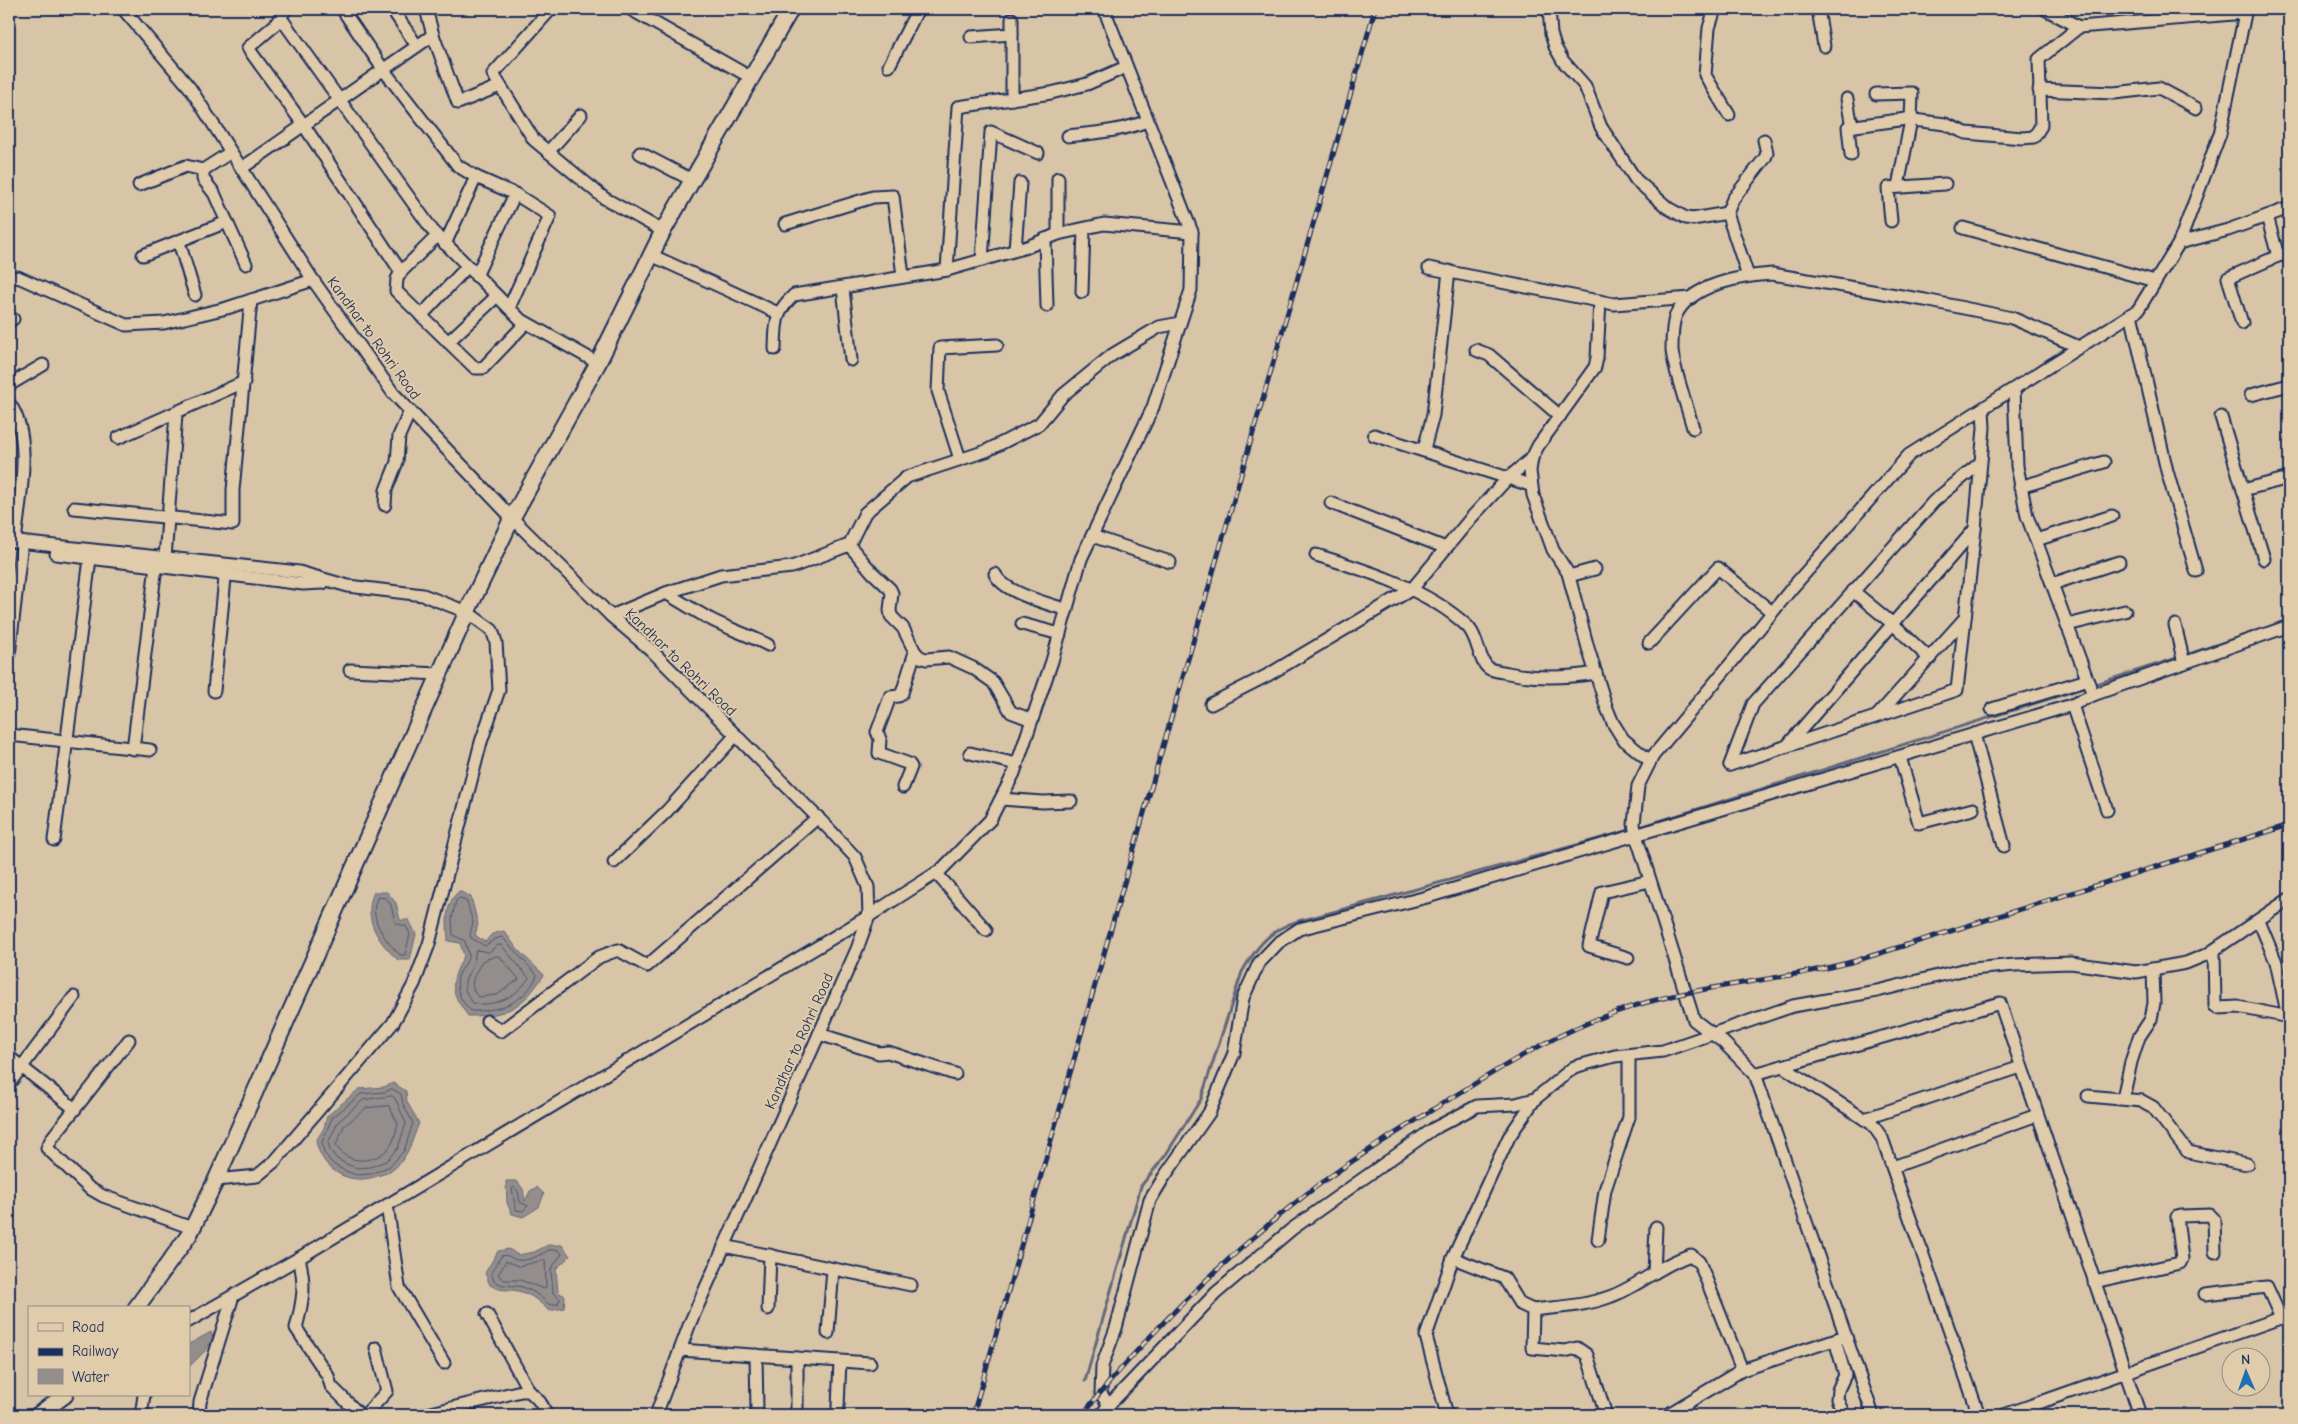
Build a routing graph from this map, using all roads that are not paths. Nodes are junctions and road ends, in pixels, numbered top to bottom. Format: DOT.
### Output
graph roads {
  1 [pos="342,9"];
  2 [pos="392,9"];
  3 [pos="426,9"];
  4 [pos="551,9"];
  5 [pos="630,9"];
  6 [pos="791,9"];
  7 [pos="918,9"];
  8 [pos="1104,9"];
  9 [pos="1549,9"];
  10 [pos="1715,9"];
  11 [pos="1818,9"];
  12 [pos="2045,9"];
  13 [pos="128,10"];
  14 [pos="2245,11"];
  15 [pos="646,13"];
  16 [pos="284,14"];
  17 [pos="1012,19"];
  18 [pos="2079,27"];
  19 [pos="1012,34"];
  20 [pos="433,35"];
  21 [pos="971,37"];
  22 [pos="417,46"];
  23 [pos="1824,46"];
  24 [pos="890,66"];
  25 [pos="1126,67"];
  26 [pos="383,69"];
  27 [pos="750,77"];
  28 [pos="500,86"];
  29 [pos="2039,90"];
  30 [pos="1876,94"];
  31 [pos="338,99"];
  32 [pos="1012,99"];
  33 [pos="1847,100"];
  34 [pos="2196,108"];
  35 [pos="581,115"];
  36 [pos="1729,115"];
  37 [pos="1911,120"];
  38 [pos="1147,121"];
  39 [pos="303,124"];
  40 [pos="1852,127"];
  41 [pos="1068,136"];
  42 [pos="1764,140"];
  43 [pos="231,152"];
  44 [pos="548,152"];
  45 [pos="640,153"];
  46 [pos="1038,153"];
  47 [pos="1851,155"];
  48 [pos="242,168"];
  49 [pos="203,170"];
  50 [pos="476,177"];
  51 [pos="1058,178"];
  52 [pos="692,180"];
  53 [pos="1020,183"];
  54 [pos="139,184"];
  55 [pos="1946,184"];
  56 [pos="1898,186"];
  57 [pos="515,194"];
  58 [pos="2289,208"];
  59 [pos="1727,213"];
  60 [pos="2267,216"];
  61 [pos="227,222"];
  62 [pos="1891,222"];
  63 [pos="784,224"];
  64 [pos="1084,228"];
  65 [pos="1962,228"];
  66 [pos="663,231"];
  67 [pos="1192,232"];
  68 [pos="1058,234"];
  69 [pos="1045,239"];
  70 [pos="441,240"];
  71 [pos="179,242"];
  72 [pos="2179,243"];
  73 [pos="1015,250"];
  74 [pos="2283,254"];
  75 [pos="143,255"];
  76 [pos="651,255"];
  77 [pos="982,260"];
  78 [pos="246,264"];
  79 [pos="467,267"];
  80 [pos="1429,268"];
  81 [pos="947,270"];
  82 [pos="1449,271"];
  83 [pos="401,272"];
  84 [pos="476,276"];
  85 [pos="903,276"];
  86 [pos="1748,276"];
  87 [pos="9,279"];
  88 [pos="313,280"];
  89 [pos="2155,281"];
  90 [pos="844,288"];
  91 [pos="1082,292"];
  92 [pos="195,294"];
  93 [pos="497,296"];
  94 [pos="1691,298"];
  95 [pos="251,300"];
  96 [pos="1600,301"];
  97 [pos="1047,306"];
  98 [pos="508,308"];
  99 [pos="778,313"];
  100 [pos="2131,314"];
  101 [pos="422,316"];
  102 [pos="526,323"];
  103 [pos="1180,323"];
  104 [pos="2242,323"];
  105 [pos="448,342"];
  106 [pos="997,345"];
  107 [pos="2079,347"];
  108 [pos="775,349"];
  109 [pos="1476,350"];
  110 [pos="851,360"];
  111 [pos="598,363"];
  112 [pos="43,365"];
  113 [pos="244,382"];
  114 [pos="9,385"];
  115 [pos="2289,385"];
  116 [pos="2014,389"];
  117 [pos="2252,395"];
  118 [pos="9,403"];
  119 [pos="1983,409"];
  120 [pos="410,411"];
  121 [pos="176,414"];
  122 [pos="1560,416"];
  123 [pos="2221,416"];
  124 [pos="1693,428"];
  125 [pos="1374,435"];
  126 [pos="118,438"];
  127 [pos="1424,449"];
  128 [pos="1532,458"];
  129 [pos="960,459"];
  130 [pos="2104,462"];
  131 [pos="1980,463"];
  132 [pos="1508,478"];
  133 [pos="2289,478"];
  134 [pos="1530,485"];
  135 [pos="2020,487"];
  136 [pos="2243,490"];
  137 [pos="1331,503"];
  138 [pos="385,505"];
  139 [pos="74,508"];
  140 [pos="2112,516"];
  141 [pos="168,517"];
  142 [pos="512,518"];
  143 [pos="1975,529"];
  144 [pos="1092,536"];
  145 [pos="2036,540"];
  146 [pos="13,545"];
  147 [pos="849,545"];
  148 [pos="1446,548"];
  149 [pos="90,554"];
  150 [pos="1316,555"];
  151 [pos="2264,559"];
  152 [pos="159,560"];
  153 [pos="1170,562"];
  154 [pos="2118,562"];
  155 [pos="225,569"];
  156 [pos="1595,569"];
  157 [pos="2196,571"];
  158 [pos="995,574"];
  159 [pos="1569,576"];
  160 [pos="2052,584"];
  161 [pos="1412,589"];
  162 [pos="1853,591"];
  163 [pos="666,593"];
  164 [pos="1067,610"];
  165 [pos="2125,611"];
  166 [pos="467,612"];
  167 [pos="1772,612"];
  168 [pos="611,616"];
  169 [pos="1965,618"];
  170 [pos="1022,624"];
  171 [pos="1893,624"];
  172 [pos="2068,625"];
  173 [pos="2175,625"];
  174 [pos="2289,626"];
  175 [pos="1060,634"];
  176 [pos="1649,643"];
  177 [pos="768,645"];
  178 [pos="914,652"];
  179 [pos="9,656"];
  180 [pos="1930,659"];
  181 [pos="2183,659"];
  182 [pos="350,670"];
  183 [pos="1596,673"];
  184 [pos="440,674"];
  185 [pos="2090,687"];
  186 [pos="214,691"];
  187 [pos="1211,704"];
  188 [pos="2072,705"];
  189 [pos="1992,709"];
  190 [pos="1876,717"];
  191 [pos="1032,720"];
  192 [pos="1974,734"];
  193 [pos="9,735"];
  194 [pos="736,735"];
  195 [pos="66,742"];
  196 [pos="1786,747"];
  197 [pos="133,749"];
  198 [pos="150,750"];
  199 [pos="970,753"];
  200 [pos="1900,757"];
  201 [pos="1650,761"];
  202 [pos="1017,764"];
  203 [pos="903,787"];
  204 [pos="1001,799"];
  205 [pos="1072,801"];
  206 [pos="1973,809"];
  207 [pos="2107,810"];
  208 [pos="818,817"];
  209 [pos="1635,830"];
  210 [pos="54,840"];
  211 [pos="2004,846"];
  212 [pos="614,862"];
  213 [pos="936,873"];
  214 [pos="1650,881"];
  215 [pos="2287,902"];
  216 [pos="869,916"];
  217 [pos="2259,921"];
  218 [pos="986,930"];
  219 [pos="2214,950"];
  220 [pos="1628,958"];
  221 [pos="2153,969"];
  222 [pos="74,997"];
  223 [pos="2289,1017"];
  224 [pos="487,1021"];
  225 [pos="819,1034"];
  226 [pos="1712,1034"];
  227 [pos="129,1040"];
  228 [pos="1630,1055"];
  229 [pos="9,1057"];
  230 [pos="1782,1066"];
  231 [pos="22,1067"];
  232 [pos="2021,1067"];
  233 [pos="955,1074"];
  234 [pos="1755,1074"];
  235 [pos="9,1084"];
  236 [pos="2088,1096"];
  237 [pos="2123,1098"];
  238 [pos="1536,1099"];
  239 [pos="75,1109"];
  240 [pos="2037,1115"];
  241 [pos="1864,1119"];
  242 [pos="2247,1164"];
  243 [pos="1893,1167"];
  244 [pos="216,1180"];
  245 [pos="387,1205"];
  246 [pos="1656,1227"];
  247 [pos="192,1228"];
  248 [pos="1598,1240"];
  249 [pos="724,1246"];
  250 [pos="2215,1252"];
  251 [pos="770,1255"];
  252 [pos="299,1258"];
  253 [pos="1453,1258"];
  254 [pos="833,1269"];
  255 [pos="1654,1272"];
  256 [pos="2094,1282"];
  257 [pos="911,1285"];
  258 [pos="2205,1294"];
  259 [pos="233,1296"];
  260 [pos="137,1306"];
  261 [pos="768,1309"];
  262 [pos="1533,1310"];
  263 [pos="488,1314"];
  264 [pos="2285,1317"];
  265 [pos="190,1320"];
  266 [pos="828,1333"];
  267 [pos="1840,1338"];
  268 [pos="376,1348"];
  269 [pos="680,1350"];
  270 [pos="756,1355"];
  271 [pos="797,1358"];
  272 [pos="840,1361"];
  273 [pos="444,1363"];
  274 [pos="870,1363"];
  275 [pos="1742,1370"];
  276 [pos="2124,1372"];
  277 [pos="529,1391"];
  278 [pos="64,1396"];
  279 [pos="144,1396"];
  280 [pos="1109,1405"];
  281 [pos="838,1406"];
  282 [pos="142,1408"];
  283 [pos="797,1410"];
  284 [pos="756,1412"];
  285 [pos="38,1415"];
  286 [pos="198,1415"];
  287 [pos="360,1415"];
  288 [pos="365,1415"];
  289 [pos="423,1415"];
  290 [pos="546,1415"];
  291 [pos="656,1415"];
  292 [pos="1100,1415"];
  293 [pos="1447,1415"];
  294 [pos="1606,1415"];
  295 [pos="1667,1415"];
  296 [pos="1844,1415"];
  297 [pos="1873,1415"];
  298 [pos="1979,1415"];
  299 [pos="2004,1415"];
  300 [pos="2140,1415"];
  1 -- 26 [label="street"];
  2 -- 22 [label="street"];
  3 -- 20 [label="street"];
  4 -- 28 [label="street"];
  5 -- 15 [label="street"];
  6 -- 27 [label="main road"];
  7 -- 24 [label="street"];
  8 -- 25 [label="street"];
  9 -- 59 [label="street"];
  10 -- 36 [label="street"];
  11 -- 23 [label="street"];
  12 -- 18 [label="street"];
  13 -- 43 [label="street, Kandhar to Rohri Road"];
  14 -- 18 [label="street"];
  14 -- 72 [label="street"];
  15 -- 27 [label="street"];
  16 -- 31 [label="street"];
  16 -- 39 [label="street"];
  17 -- 19 [label="street"];
  18 -- 29 [label="street"];
  19 -- 21 [label="street"];
  19 -- 32 [label="street"];
  20 -- 22 [label="street"];
  20 -- 28 [label="street"];
  22 -- 26 [label="street"];
  25 -- 32 [label="street"];
  25 -- 38 [label="street"];
  26 -- 31 [label="street"];
  26 -- 50 [label="street"];
  27 -- 52 [label="main road"];
  28 -- 44 [label="street"];
  29 -- 34 [label="street"];
  29 -- 37 [label="street"];
  30 -- 37 [label="street"];
  31 -- 39 [label="street"];
  31 -- 70 [label="street"];
  32 -- 81 [label="street"];
  33 -- 40 [label="street"];
  35 -- 44 [label="street"];
  37 -- 40 [label="street"];
  37 -- 56 [label="street"];
  38 -- 41 [label="street"];
  38 -- 67 [label="street"];
  39 -- 48 [label="street"];
  39 -- 83 [label="street"];
  40 -- 47 [label="street"];
  42 -- 59 [label="street"];
  43 -- 48 [label="street, Kandhar to Rohri Road"];
  43 -- 49 [label="street"];
  44 -- 66 [label="street"];
  45 -- 52 [label="street"];
  46 -- 77 [label="street"];
  48 -- 88 [label="street, Kandhar to Rohri Road"];
  49 -- 54 [label="street"];
  49 -- 61 [label="street"];
  50 -- 57 [label="street"];
  50 -- 70 [label="street"];
  51 -- 68 [label="street"];
  52 -- 66 [label="main road"];
  53 -- 73 [label="street"];
  55 -- 56 [label="street"];
  56 -- 62 [label="street"];
  57 -- 84 [label="street"];
  57 -- 98 [label="street"];
  58 -- 60 [label="street"];
  59 -- 86 [label="street"];
  60 -- 72 [label="street"];
  60 -- 74 [label="street"];
  61 -- 71 [label="street"];
  61 -- 78 [label="street"];
  63 -- 85 [label="street"];
  64 -- 67 [label="street"];
  64 -- 68 [label="street"];
  64 -- 91 [label="street"];
  65 -- 89 [label="street"];
  66 -- 76 [label="main road"];
  67 -- 103 [label="street"];
  68 -- 69 [label="street"];
  69 -- 73 [label="street"];
  69 -- 97 [label="street"];
  70 -- 79 [label="street"];
  70 -- 83 [label="street"];
  71 -- 75 [label="street"];
  71 -- 92 [label="street"];
  72 -- 89 [label="street"];
  73 -- 77 [label="street"];
  74 -- 104 [label="street"];
  76 -- 99 [label="street"];
  76 -- 111 [label="main road"];
  77 -- 81 [label="street"];
  79 -- 84 [label="street"];
  79 -- 101 [label="street"];
  80 -- 82 [label="street"];
  81 -- 85 [label="street"];
  82 -- 96 [label="street"];
  82 -- 127 [label="street"];
  83 -- 101 [label="street"];
  84 -- 93 [label="street"];
  85 -- 90 [label="street"];
  86 -- 94 [label="street"];
  86 -- 107 [label="street"];
  87 -- 95 [label="street"];
  88 -- 95 [label="street"];
  88 -- 120 [label="street, Kandhar to Rohri Road"];
  89 -- 100 [label="street"];
  90 -- 99 [label="street"];
  90 -- 110 [label="street"];
  93 -- 98 [label="street"];
  93 -- 105 [label="street"];
  94 -- 96 [label="street"];
  94 -- 124 [label="street"];
  95 -- 113 [label="street"];
  96 -- 122 [label="street"];
  98 -- 102 [label="street"];
  99 -- 108 [label="street"];
  100 -- 107 [label="street"];
  100 -- 157 [label="street"];
  101 -- 105 [label="street"];
  102 -- 105 [label="street"];
  102 -- 111 [label="street"];
  103 -- 129 [label="street"];
  103 -- 144 [label="street"];
  106 -- 129 [label="street"];
  107 -- 116 [label="street"];
  109 -- 122 [label="street"];
  111 -- 142 [label="main road"];
  112 -- 114 [label="street"];
  113 -- 121 [label="street"];
  113 -- 141 [label="street"];
  115 -- 117 [label="street"];
  116 -- 119 [label="street"];
  116 -- 135 [label="street"];
  118 -- 146 [label="street"];
  119 -- 131 [label="street"];
  119 -- 167 [label="street"];
  120 -- 138 [label="street"];
  120 -- 142 [label="street, Kandhar to Rohri Road"];
  121 -- 126 [label="street"];
  121 -- 141 [label="street"];
  122 -- 128 [label="street"];
  123 -- 136 [label="street"];
  125 -- 127 [label="street"];
  127 -- 132 [label="street"];
  128 -- 132 [label="street"];
  128 -- 134 [label="street"];
  129 -- 147 [label="street"];
  130 -- 135 [label="street"];
  131 -- 143 [label="street"];
  131 -- 162 [label="street"];
  132 -- 134 [label="street"];
  132 -- 148 [label="street"];
  133 -- 136 [label="street"];
  134 -- 159 [label="street"];
  135 -- 145 [label="street"];
  136 -- 151 [label="street"];
  137 -- 148 [label="street"];
  139 -- 141 [label="street"];
  140 -- 145 [label="street"];
  141 -- 152 [label="street"];
  142 -- 166 [label="main road"];
  142 -- 168 [label="street, Kandhar to Rohri Road"];
  143 -- 169 [label="street"];
  143 -- 171 [label="street"];
  144 -- 153 [label="street"];
  144 -- 164 [label="street"];
  145 -- 160 [label="street"];
  146 -- 149 [label="street"];
  146 -- 179 [label="street"];
  147 -- 163 [label="street"];
  147 -- 178 [label="street"];
  148 -- 161 [label="street"];
  149 -- 152 [label="street"];
  149 -- 195 [label="street"];
  150 -- 161 [label="street"];
  152 -- 155 [label="street"];
  152 -- 197 [label="street"];
  154 -- 160 [label="street"];
  155 -- 166 [label="street"];
  155 -- 186 [label="street"];
  156 -- 159 [label="street"];
  158 -- 164 [label="street"];
  159 -- 183 [label="street"];
  160 -- 172 [label="street"];
  161 -- 183 [label="street"];
  161 -- 187 [label="street"];
  162 -- 171 [label="street"];
  162 -- 196 [label="street"];
  163 -- 168 [label="street"];
  163 -- 177 [label="street"];
  164 -- 175 [label="street"];
  165 -- 172 [label="street"];
  166 -- 184 [label="main road"];
  166 -- 244 [label="street"];
  167 -- 176 [label="street"];
  167 -- 201 [label="street"];
  168 -- 194 [label="street, Kandhar to Rohri Road"];
  169 -- 180 [label="street"];
  169 -- 190 [label="street"];
  170 -- 175 [label="street"];
  171 -- 180 [label="street"];
  171 -- 196 [label="street"];
  172 -- 185 [label="street"];
  173 -- 181 [label="street"];
  174 -- 181 [label="street"];
  175 -- 191 [label="street"];
  178 -- 191 [label="street"];
  178 -- 203 [label="street"];
  180 -- 190 [label="street"];
  181 -- 185 [label="street"];
  182 -- 184 [label="street"];
  183 -- 201 [label="street"];
  184 -- 244 [label="main road"];
  185 -- 188 [label="street"];
  185 -- 189 [label="street"];
  188 -- 192 [label="street"];
  188 -- 207 [label="street"];
  190 -- 196 [label="street"];
  191 -- 202 [label="street"];
  192 -- 200 [label="street"];
  192 -- 211 [label="street"];
  193 -- 195 [label="street"];
  194 -- 208 [label="street, Kandhar to Rohri Road"];
  194 -- 212 [label="street"];
  195 -- 197 [label="street"];
  195 -- 210 [label="street"];
  197 -- 198 [label="street"];
  199 -- 202 [label="street"];
  200 -- 206 [label="street"];
  200 -- 209 [label="street"];
  201 -- 209 [label="street"];
  202 -- 204 [label="street"];
  204 -- 205 [label="street"];
  204 -- 213 [label="street"];
  208 -- 216 [label="street, Kandhar to Rohri Road"];
  208 -- 224 [label="street"];
  209 -- 214 [label="street"];
  209 -- 280 [label="street"];
  213 -- 216 [label="street"];
  213 -- 218 [label="street"];
  214 -- 220 [label="street"];
  214 -- 226 [label="street"];
  215 -- 217 [label="street"];
  216 -- 225 [label="street, Kandhar to Rohri Road"];
  216 -- 245 [label="street"];
  217 -- 219 [label="street"];
  217 -- 223 [label="street"];
  219 -- 221 [label="street"];
  219 -- 223 [label="street"];
  221 -- 226 [label="street"];
  221 -- 237 [label="street"];
  222 -- 231 [label="street"];
  225 -- 233 [label="street"];
  225 -- 249 [label="street, Kandhar to Rohri Road"];
  226 -- 228 [label="street"];
  226 -- 234 [label="street"];
  227 -- 239 [label="street"];
  228 -- 238 [label="street"];
  228 -- 248 [label="street"];
  229 -- 231 [label="street"];
  230 -- 232 [label="street"];
  230 -- 234 [label="street"];
  230 -- 241 [label="street"];
  231 -- 235 [label="street"];
  231 -- 239 [label="street"];
  232 -- 240 [label="street"];
  232 -- 241 [label="street"];
  234 -- 267 [label="street"];
  236 -- 237 [label="street"];
  237 -- 242 [label="street"];
  238 -- 253 [label="street"];
  238 -- 280 [label="street"];
  239 -- 247 [label="street"];
  240 -- 243 [label="street"];
  240 -- 256 [label="street"];
  241 -- 243 [label="street"];
  243 -- 298 [label="street"];
  244 -- 247 [label="main road"];
  245 -- 252 [label="street"];
  245 -- 273 [label="street"];
  246 -- 255 [label="street"];
  247 -- 260 [label="main road"];
  249 -- 251 [label="street"];
  249 -- 269 [label="street, Kandhar to Rohri Road"];
  250 -- 256 [label="street"];
  251 -- 254 [label="street"];
  251 -- 261 [label="street"];
  252 -- 259 [label="street"];
  252 -- 287 [label="street"];
  253 -- 262 [label="street"];
  253 -- 293 [label="street"];
  254 -- 257 [label="street"];
  254 -- 266 [label="street"];
  255 -- 262 [label="street"];
  255 -- 275 [label="street"];
  256 -- 276 [label="street"];
  258 -- 264 [label="street"];
  259 -- 265 [label="street"];
  259 -- 286 [label="street"];
  262 -- 294 [label="street"];
  263 -- 277 [label="street"];
  264 -- 276 [label="street"];
  267 -- 275 [label="street"];
  267 -- 296 [label="street"];
  267 -- 297 [label="street"];
  268 -- 288 [label="street"];
  269 -- 270 [label="street"];
  269 -- 291 [label="street, Kandhar to Rohri Road"];
  270 -- 271 [label="street"];
  270 -- 284 [label="street"];
  271 -- 272 [label="street"];
  271 -- 283 [label="street"];
  272 -- 274 [label="street"];
  272 -- 281 [label="street"];
  275 -- 295 [label="street"];
  276 -- 299 [label="street"];
  276 -- 300 [label="street"];
  277 -- 289 [label="street"];
  277 -- 290 [label="street"];
  278 -- 285 [label="main road"];
  279 -- 282 [label="street"];
  280 -- 292 [label="street"];
}
